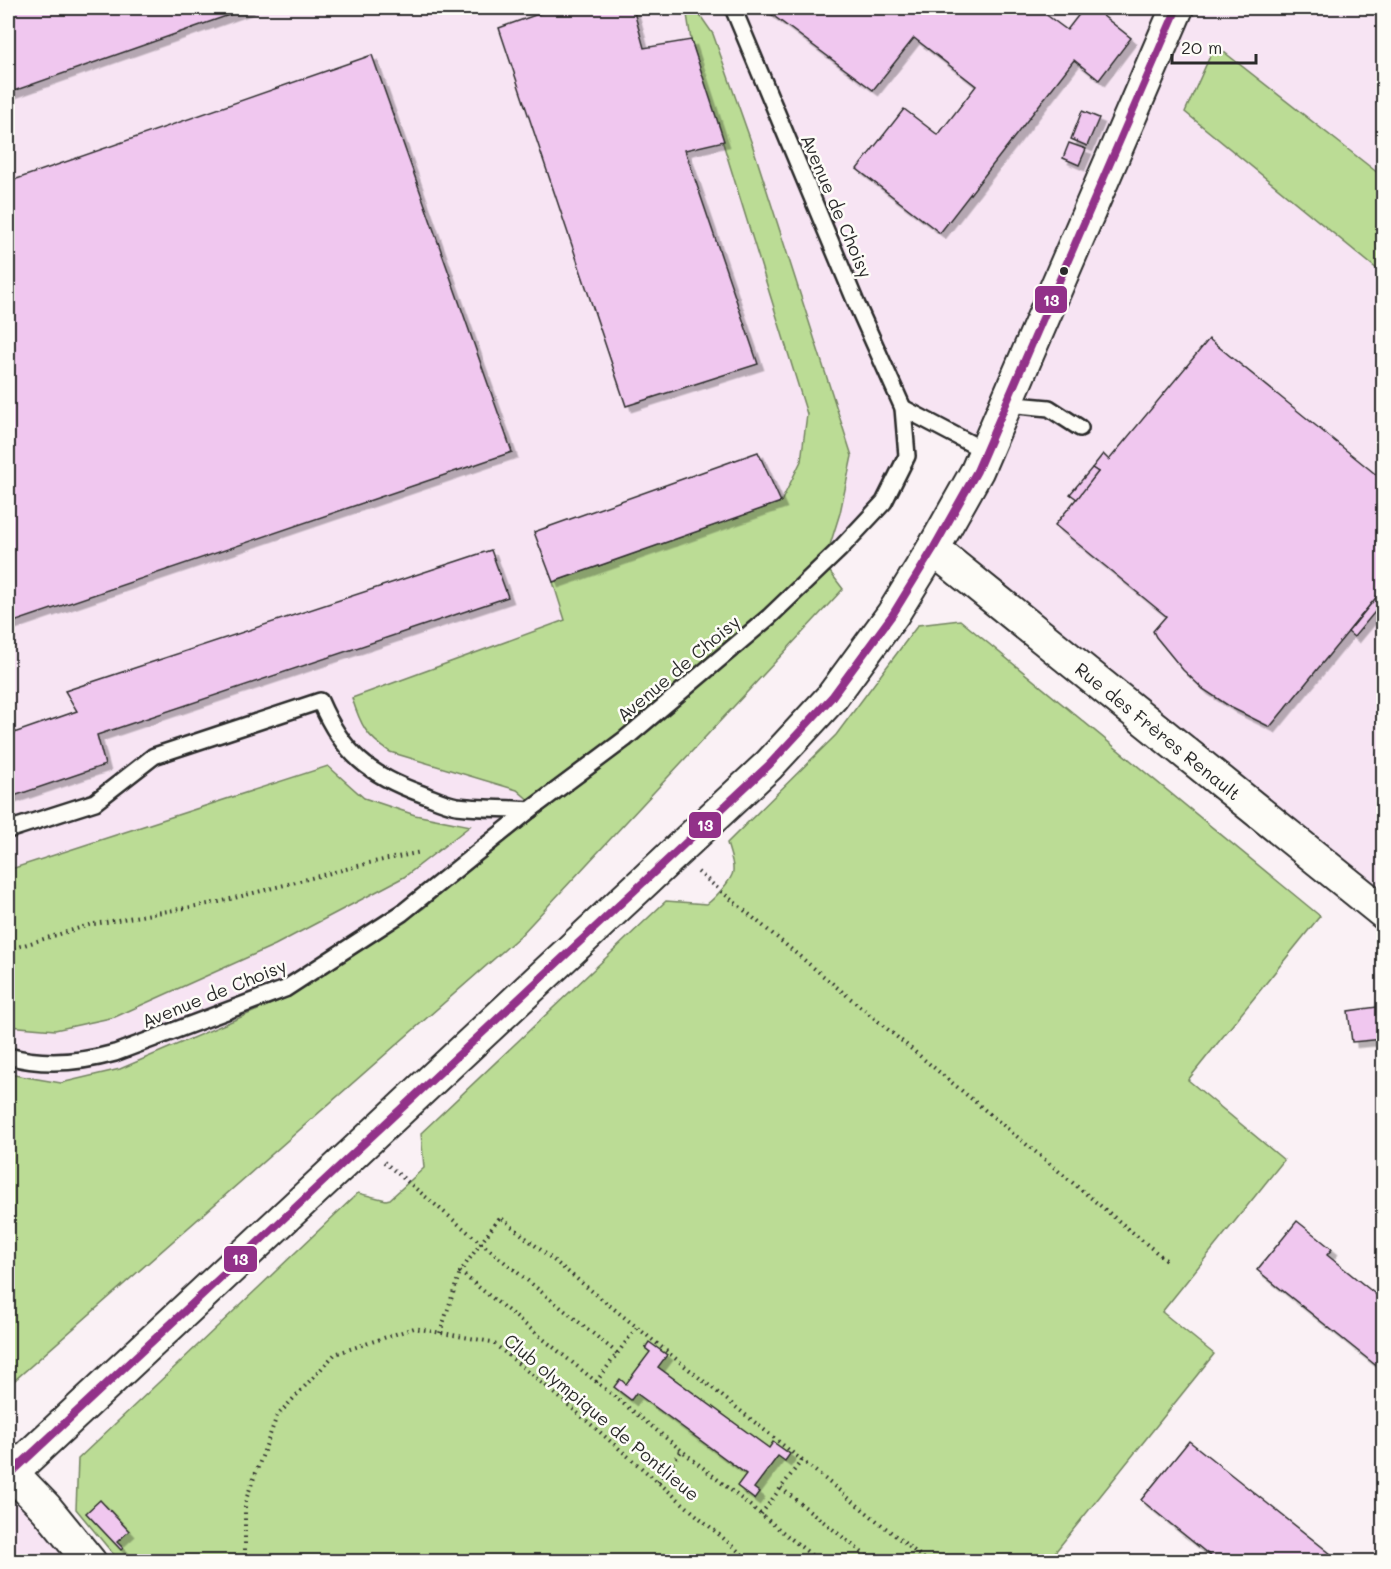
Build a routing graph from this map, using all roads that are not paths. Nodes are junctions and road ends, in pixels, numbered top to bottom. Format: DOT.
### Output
graph roads {
  1 [pos="733,8"];
  2 [pos="1177,8"];
  3 [pos="1006,404"];
  4 [pos="903,408"];
  5 [pos="1080,428"];
  6 [pos="985,452"];
  7 [pos="933,549"];
  8 [pos="530,810"];
  9 [pos="8,830"];
  10 [pos="1383,913"];
  11 [pos="8,1056"];
  12 [pos="9,1472"];
  13 [pos="90,1562"];
  1 -- 4 [label="lane, Avenue de Choisy"];
  2 -- 3 [label="street"];
  3 -- 5 [label="lane"];
  3 -- 6 [label="street"];
  4 -- 6 [label="lane"];
  4 -- 8 [label="lane, Avenue de Choisy"];
  6 -- 7 [label="street"];
  7 -- 10 [label="street, Rue des Frères Renault"];
  7 -- 12 [label="street"];
  8 -- 9 [label="lane"];
  8 -- 11 [label="lane, Avenue de Choisy"];
  12 -- 13 [label="street"];
}
